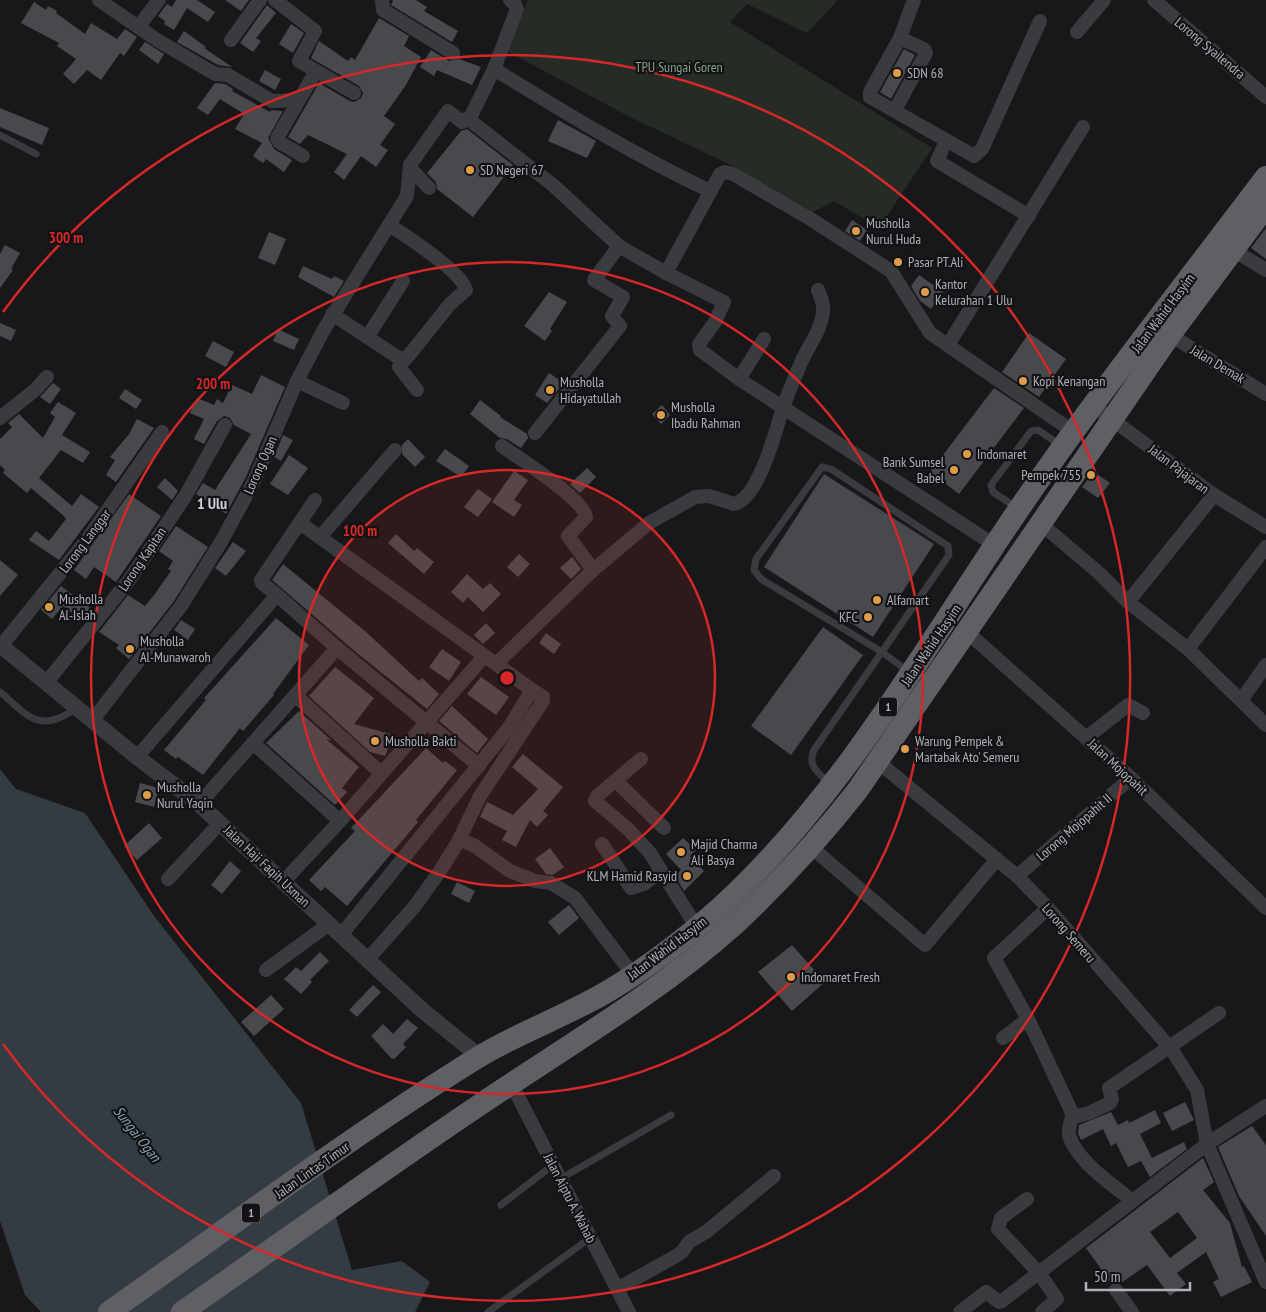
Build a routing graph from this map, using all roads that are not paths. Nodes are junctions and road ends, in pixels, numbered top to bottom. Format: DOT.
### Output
graph roads {
  1 [pos="99,0"];
  2 [pos="160,0"];
  3 [pos="260,0"];
  4 [pos="275,0"];
  5 [pos="382,0"];
  6 [pos="510,0"];
  7 [pos="914,0"];
  8 [pos="1104,0"];
  9 [pos="1154,0"];
  10 [pos="1040,21"];
  11 [pos="138,27"];
  12 [pos="1077,32"];
  13 [pos="900,38"];
  14 [pos="231,40"];
  15 [pos="453,52"];
  16 [pos="494,69"];
  17 [pos="316,71"];
  18 [pos="354,93"];
  19 [pos="1266,97"];
  20 [pos="298,100"];
  21 [pos="895,110"];
  22 [pos="471,116"];
  23 [pos="1083,127"];
  24 [pos="0,135"];
  25 [pos="946,141"];
  26 [pos="36,154"];
  27 [pos="303,156"];
  28 [pos="410,168"];
  29 [pos="1266,176"];
  30 [pos="429,188"];
  31 [pos="710,191"];
  32 [pos="1266,206"];
  33 [pos="1029,216"];
  34 [pos="389,225"];
  35 [pos="619,246"];
  36 [pos="1233,250"];
  37 [pos="1266,270"];
  38 [pos="666,273"];
  39 [pos="403,281"];
  40 [pos="818,290"];
  41 [pos="332,314"];
  42 [pos="1170,335"];
  43 [pos="368,336"];
  44 [pos="764,340"];
  45 [pos="948,345"];
  46 [pos="405,358"];
  47 [pos="47,377"];
  48 [pos="739,379"];
  49 [pos="297,381"];
  50 [pos="417,390"];
  51 [pos="1266,394"];
  52 [pos="343,403"];
  53 [pos="783,408"];
  54 [pos="1103,413"];
  55 [pos="0,418"];
  56 [pos="225,425"];
  57 [pos="162,432"];
  58 [pos="535,433"];
  59 [pos="1069,440"];
  60 [pos="502,446"];
  61 [pos="395,450"];
  62 [pos="1214,495"];
  63 [pos="316,500"];
  64 [pos="1019,510"];
  65 [pos="300,523"];
  66 [pos="1040,523"];
  67 [pos="1266,527"];
  68 [pos="320,536"];
  69 [pos="996,546"];
  70 [pos="1266,547"];
  71 [pos="593,570"];
  72 [pos="277,595"];
  73 [pos="1128,602"];
  74 [pos="966,631"];
  75 [pos="0,646"];
  76 [pos="337,648"];
  77 [pos="1188,649"];
  78 [pos="882,652"];
  79 [pos="481,660"];
  80 [pos="497,663"];
  81 [pos="1266,665"];
  82 [pos="912,674"];
  83 [pos="46,683"];
  84 [pos="532,690"];
  85 [pos="0,692"];
  86 [pos="296,696"];
  87 [pos="1242,700"];
  88 [pos="76,708"];
  89 [pos="1143,714"];
  90 [pos="92,721"];
  91 [pos="426,722"];
  92 [pos="1266,725"];
  93 [pos="508,729"];
  94 [pos="521,737"];
  95 [pos="1086,738"];
  96 [pos="253,743"];
  97 [pos="137,757"];
  98 [pos="641,759"];
  99 [pos="877,761"];
  100 [pos="479,766"];
  101 [pos="381,773"];
  102 [pos="1131,778"];
  103 [pos="616,781"];
  104 [pos="833,786"];
  105 [pos="199,804"];
  106 [pos="340,821"];
  107 [pos="220,823"];
  108 [pos="664,828"];
  109 [pos="459,839"];
  110 [pos="602,844"];
  111 [pos="811,846"];
  112 [pos="997,859"];
  113 [pos="662,871"];
  114 [pos="1017,876"];
  115 [pos="766,878"];
  116 [pos="168,879"];
  117 [pos="284,881"];
  118 [pos="1048,908"];
  119 [pos="1266,908"];
  120 [pos="696,926"];
  121 [pos="335,930"];
  122 [pos="367,960"];
  123 [pos="266,970"];
  124 [pos="633,975"];
  125 [pos="1218,1013"];
  126 [pos="1028,1019"];
  127 [pos="1003,1038"];
  128 [pos="1169,1047"];
  129 [pos="480,1056"];
  130 [pos="511,1083"];
  131 [pos="1266,1106"];
  132 [pos="392,1114"];
  133 [pos="671,1115"];
  134 [pos="1072,1116"];
  135 [pos="1207,1144"];
  136 [pos="553,1165"];
  137 [pos="774,1176"];
  138 [pos="560,1179"];
  139 [pos="1027,1199"];
  140 [pos="1133,1201"];
  141 [pos="501,1205"];
  142 [pos="590,1238"];
  143 [pos="1039,1273"];
  144 [pos="1266,1282"];
  145 [pos="617,1290"];
  146 [pos="1116,1290"];
  147 [pos="109,1312"];
  148 [pos="182,1312"];
  149 [pos="488,1312"];
  150 [pos="629,1312"];
  151 [pos="960,1312"];
  152 [pos="1042,1312"];
  153 [pos="1132,1312"];
  1 -- 11 [label="street"];
  2 -- 11 [label="street"];
  3 -- 14 [label="street"];
  4 -- 17 [label="street"];
  5 -- 15 [label="street"];
  6 -- 16 [label="street"];
  7 -- 13 [label="street"];
  8 -- 12 [label="street"];
  9 -- 19 [label="street, Lorong Syailendra"];
  10 -- 25 [label="street"];
  11 -- 20 [label="street"];
  13 -- 21 [label="street"];
  13 -- 21 [label="street"];
  16 -- 22 [label="street"];
  16 -- 31 [label="street"];
  17 -- 18 [label="street"];
  17 -- 20 [label="street"];
  20 -- 27 [label="street"];
  21 -- 25 [label="street"];
  22 -- 28 [label="street"];
  22 -- 35 [label="street"];
  23 -- 33 [label="street"];
  24 -- 26 [label="lane"];
  25 -- 33 [label="street"];
  28 -- 30 [label="street"];
  28 -- 34 [label="street, Lorong Ogan"];
  29 -- 54 [label="highway, Jalan Wahid Hasyim / 1"];
  31 -- 38 [label="street"];
  31 -- 45 [label="street"];
  32 -- 36 [label="highway, Jalan Wahid Hasyim / 1"];
  33 -- 45 [label="street"];
  34 -- 41 [label="street, Lorong Ogan"];
  34 -- 46 [label="street"];
  35 -- 38 [label="street"];
  35 -- 58 [label="street"];
  36 -- 37 [label="street"];
  36 -- 42 [label="highway, Jalan Wahid Hasyim / 1"];
  38 -- 48 [label="street"];
  39 -- 43 [label="street"];
  40 -- 53 [label="street"];
  41 -- 43 [label="street"];
  41 -- 49 [label="street, Lorong Ogan"];
  42 -- 51 [label="street, Jalan Demak"];
  42 -- 54 [label="highway, Jalan Wahid Hasyim / 1"];
  43 -- 46 [label="street"];
  44 -- 48 [label="street"];
  45 -- 59 [label="street"];
  46 -- 50 [label="street"];
  47 -- 55 [label="street"];
  48 -- 53 [label="street"];
  49 -- 52 [label="street"];
  49 -- 90 [label="street, Lorong Ogan"];
  53 -- 69 [label="street"];
  53 -- 71 [label="street"];
  54 -- 59 [label="highway, Jalan Wahid Hasyim / 1"];
  54 -- 62 [label="street, Jalan Pajajaran"];
  54 -- 66 [label="highway, Jalan Wahid Hasyim / 1"];
  56 -- 83 [label="street, Lorong Kapitan"];
  57 -- 75 [label="street, Lorong Langgar"];
  59 -- 64 [label="highway, Jalan Wahid Hasyim / 1"];
  59 -- 64 [label="lane"];
  60 -- 71 [label="street"];
  61 -- 68 [label="street"];
  62 -- 67 [label="street, Jalan Pajajaran"];
  62 -- 73 [label="street"];
  63 -- 65 [label="street"];
  64 -- 69 [label="highway, Jalan Wahid Hasyim / 1"];
  65 -- 68 [label="street"];
  65 -- 72 [label="street"];
  66 -- 73 [label="street"];
  66 -- 74 [label="highway, Jalan Wahid Hasyim / 1"];
  68 -- 80 [label="street"];
  69 -- 82 [label="highway, Jalan Wahid Hasyim / 1"];
  70 -- 77 [label="street"];
  71 -- 80 [label="street"];
  72 -- 76 [label="street"];
  72 -- 97 [label="street"];
  73 -- 77 [label="street"];
  74 -- 95 [label="street, Jalan Mojopahit"];
  74 -- 99 [label="highway, Jalan Wahid Hasyim / 1"];
  75 -- 83 [label="street, Jalan Haji Faqih Usman"];
  76 -- 86 [label="street"];
  76 -- 91 [label="street"];
  77 -- 87 [label="street"];
  78 -- 78 [label="lane"];
  78 -- 82 [label="lane"];
  78 -- 104 [label="lane"];
  79 -- 91 [label="street"];
  80 -- 84 [label="street"];
  81 -- 87 [label="street"];
  82 -- 104 [label="highway, Jalan Wahid Hasyim / 1"];
  83 -- 88 [label="street, Jalan Haji Faqih Usman"];
  84 -- 93 [label="street"];
  84 -- 94 [label="street"];
  85 -- 88 [label="lane"];
  86 -- 96 [label="street"];
  86 -- 101 [label="street"];
  87 -- 92 [label="street"];
  88 -- 90 [label="street, Jalan Haji Faqih Usman"];
  89 -- 95 [label="street"];
  90 -- 97 [label="street, Jalan Haji Faqih Usman"];
  91 -- 100 [label="street"];
  91 -- 101 [label="street"];
  93 -- 94 [label="street"];
  93 -- 100 [label="street"];
  94 -- 109 [label="street"];
  95 -- 102 [label="street, Jalan Mojopahit"];
  96 -- 105 [label="street"];
  96 -- 106 [label="street"];
  97 -- 105 [label="street, Jalan Haji Faqih Usman"];
  98 -- 103 [label="street"];
  99 -- 111 [label="highway, Jalan Wahid Hasyim / 1"];
  99 -- 112 [label="street, Lorong Semeru"];
  100 -- 121 [label="street"];
  101 -- 106 [label="street"];
  102 -- 114 [label="street, Lorong Mojopahit II"];
  102 -- 119 [label="street, Jalan Mojopahit"];
  103 -- 108 [label="street"];
  103 -- 113 [label="street"];
  104 -- 115 [label="highway, Jalan Wahid Hasyim / 1"];
  105 -- 107 [label="street, Jalan Haji Faqih Usman"];
  106 -- 117 [label="street"];
  107 -- 116 [label="street"];
  107 -- 117 [label="street, Jalan Haji Faqih Usman"];
  109 -- 122 [label="street"];
  109 -- 124 [label="street"];
  110 -- 113 [label="street"];
  111 -- 112 [label="street"];
  111 -- 115 [label="highway, Jalan Wahid Hasyim / 1"];
  112 -- 114 [label="street, Lorong Semeru"];
  113 -- 120 [label="street"];
  114 -- 118 [label="street, Lorong Semeru"];
  115 -- 120 [label="highway, Jalan Wahid Hasyim / 1"];
  115 -- 130 [label="highway, Jalan Wahid Hasyim / 1"];
  117 -- 121 [label="street, Jalan Haji Faqih Usman"];
  118 -- 126 [label="street"];
  118 -- 128 [label="street, Lorong Semeru"];
  120 -- 124 [label="highway, Jalan Wahid Hasyim / 1"];
  121 -- 122 [label="street, Jalan Haji Faqih Usman"];
  121 -- 123 [label="street"];
  122 -- 129 [label="street, Jalan Haji Faqih Usman"];
  124 -- 129 [label="highway, Jalan Wahid Hasyim / 1"];
  125 -- 128 [label="street"];
  126 -- 127 [label="street"];
  126 -- 134 [label="street"];
  128 -- 134 [label="street"];
  128 -- 135 [label="street, Lorong Semeru"];
  129 -- 132 [label="highway, Jalan Wahid Hasyim / 1"];
  130 -- 136 [label="street, Jalan Aiptu A. Wahab"];
  130 -- 148 [label="highway, Jalan Wahid Hasyim / 1"];
  131 -- 135 [label="street"];
  132 -- 147 [label="highway, Jalan Lintas Timur / 1"];
  133 -- 138 [label="lane"];
  134 -- 140 [label="street"];
  135 -- 140 [label="street"];
  135 -- 144 [label="street, Lorong Semeru"];
  136 -- 138 [label="street, Jalan Aiptu A. Wahab"];
  136 -- 141 [label="lane"];
  137 -- 145 [label="street"];
  138 -- 142 [label="street, Jalan Aiptu A. Wahab"];
  139 -- 143 [label="street"];
  140 -- 143 [label="street"];
  142 -- 145 [label="street, Jalan Aiptu A. Wahab"];
  142 -- 149 [label="lane"];
  143 -- 151 [label="street"];
  143 -- 152 [label="street"];
  145 -- 150 [label="street, Jalan Aiptu A. Wahab"];
  146 -- 153 [label="street"];
}
